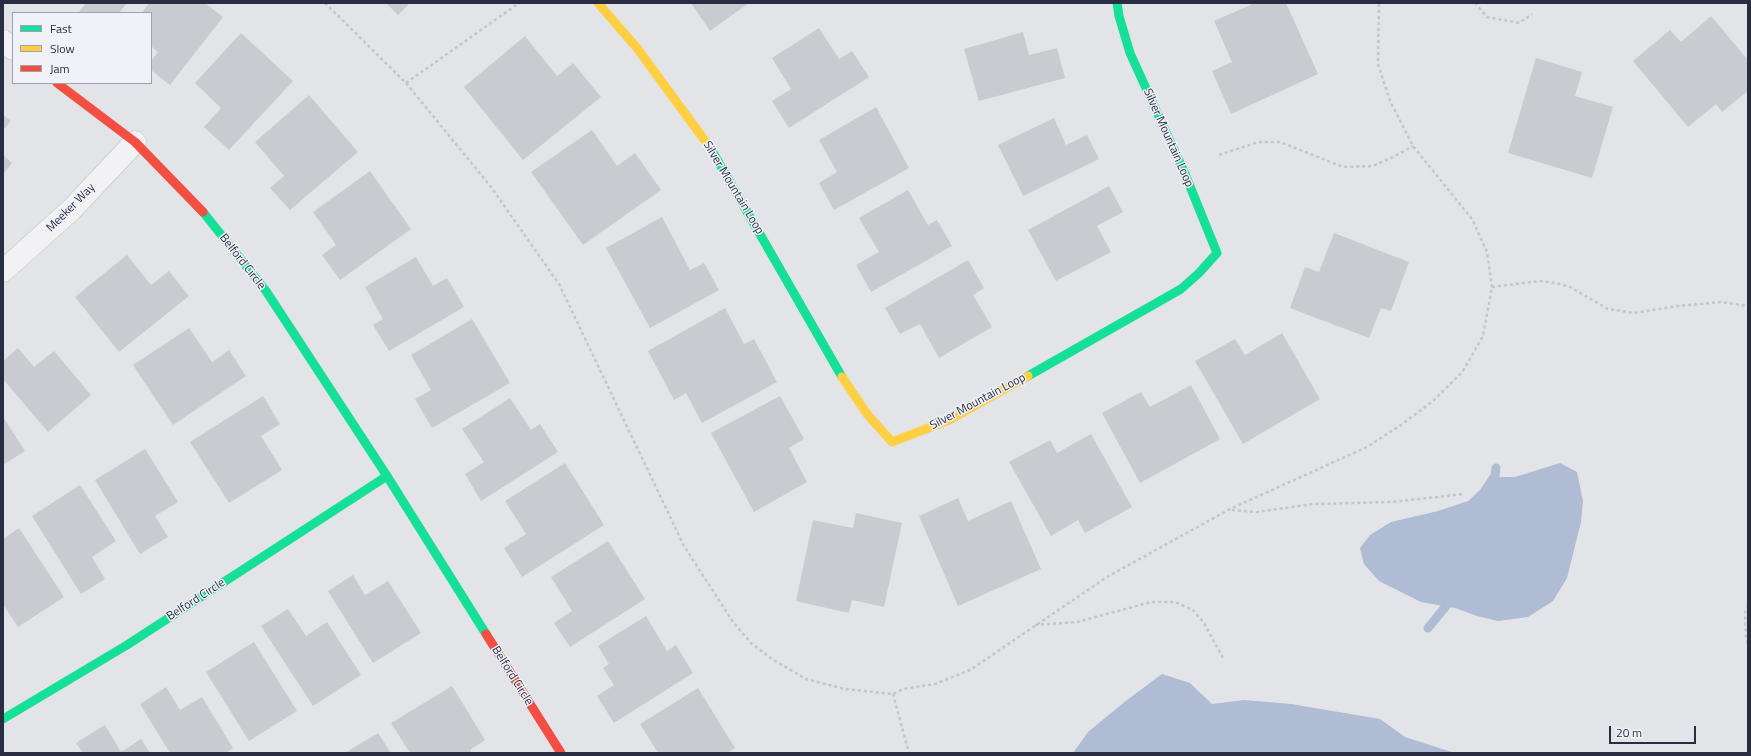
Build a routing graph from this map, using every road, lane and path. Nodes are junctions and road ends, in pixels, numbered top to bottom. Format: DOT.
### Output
graph roads {
  1 [pos="519,3"];
  2 [pos="598,3"];
  3 [pos="1117,3"];
  4 [pos="1474,3"];
  5 [pos="1532,14"];
  6 [pos="3,41"];
  7 [pos="12,48"];
  8 [pos="406,83"];
  9 [pos="58,84"];
  10 [pos="135,142"];
  11 [pos="1413,146"];
  12 [pos="1220,155"];
  13 [pos="3,271"];
  14 [pos="1492,287"];
  15 [pos="1748,306"];
  16 [pos="387,476"];
  17 [pos="1464,494"];
  18 [pos="1230,509"];
  19 [pos="1748,605"];
  20 [pos="1034,625"];
  21 [pos="1748,645"];
  22 [pos="1224,660"];
  23 [pos="893,694"];
  24 [pos="3,719"];
  25 [pos="561,753"];
  26 [pos="909,753"];
  1 -- 8 [label="path"];
  2 -- 3 [label="street, Silver Mountain Loop"];
  4 -- 5 [label="path"];
  6 -- 7 [label="street"];
  9 -- 10 [label="street, Belford Circle"];
  10 -- 13 [label="street, Meeker Way"];
  10 -- 16 [label="street, Belford Circle"];
  11 -- 12 [label="path"];
  14 -- 15 [label="path"];
  16 -- 24 [label="street, Belford Circle"];
  16 -- 25 [label="street, Belford Circle"];
  17 -- 18 [label="path"];
  19 -- 21 [label="path"];
  20 -- 22 [label="path"];
  23 -- 26 [label="path"];
}
